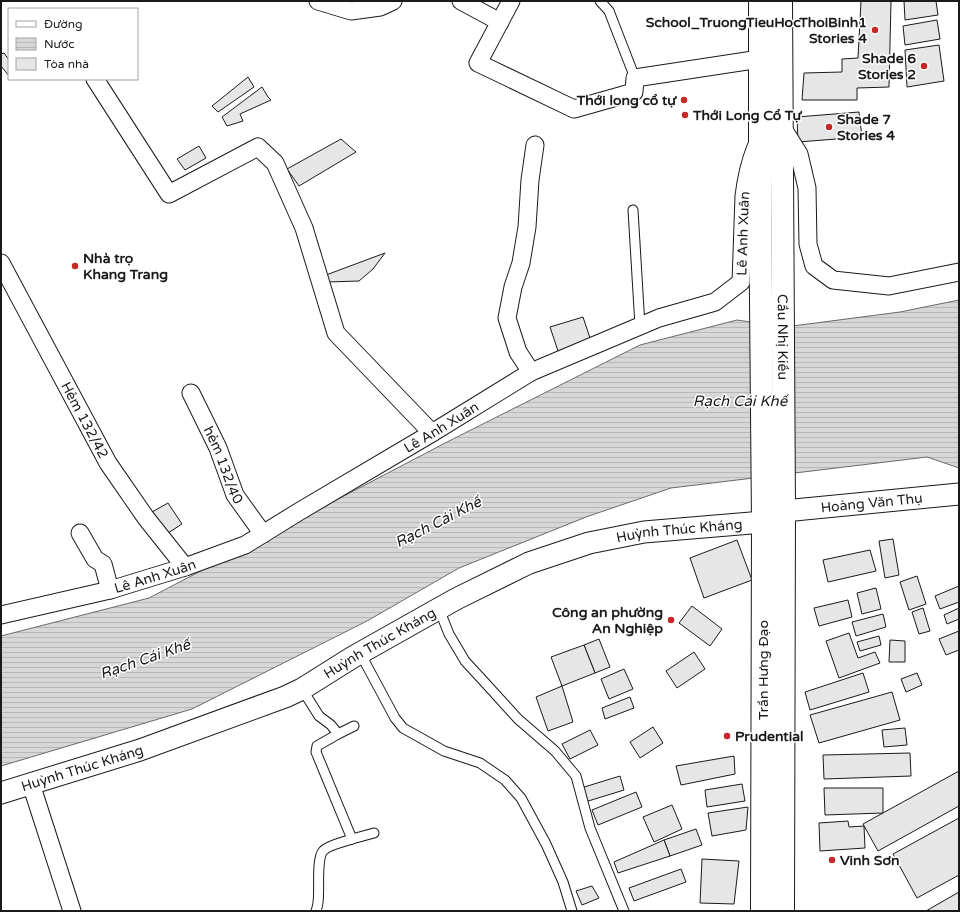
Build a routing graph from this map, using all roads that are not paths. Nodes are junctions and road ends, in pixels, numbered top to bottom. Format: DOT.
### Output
graph roads {
  1 [pos="318,1"];
  2 [pos="393,1"];
  3 [pos="461,1"];
  4 [pos="511,1"];
  5 [pos="600,1"];
  6 [pos="760,1"];
  7 [pos="781,1"];
  8 [pos="500,22"];
  9 [pos="760,60"];
  10 [pos="635,78"];
  11 [pos="96,80"];
  12 [pos="782,127"];
  13 [pos="760,137"];
  14 [pos="535,145"];
  15 [pos="633,210"];
  16 [pos="1,263"];
  17 [pos="959,272"];
  18 [pos="640,326"];
  19 [pos="530,372"];
  20 [pos="191,393"];
  21 [pos="432,432"];
  22 [pos="959,494"];
  23 [pos="763,500"];
  24 [pos="784,511"];
  25 [pos="763,522"];
  26 [pos="80,533"];
  27 [pos="263,534"];
  28 [pos="185,567"];
  29 [pos="110,590"];
  30 [pos="438,609"];
  31 [pos="1,615"];
  32 [pos="360,653"];
  33 [pos="302,689"];
  34 [pos="354,726"];
  35 [pos="338,734"];
  36 [pos="31,784"];
  37 [pos="1,793"];
  38 [pos="374,833"];
  39 [pos="352,839"];
  40 [pos="72,911"];
  41 [pos="316,911"];
  42 [pos="572,911"];
  43 [pos="624,911"];
  44 [pos="762,911"];
  45 [pos="784,911"];
  1 -- 2 [label="street"];
  3 -- 8 [label="street"];
  4 -- 8 [label="street"];
  5 -- 10 [label="lane"];
  6 -- 9 [label="highway, Cầu Nhị Kiều"];
  7 -- 12 [label="highway, Cầu Nhị Kiều"];
  8 -- 10 [label="street"];
  9 -- 10 [label="street"];
  9 -- 13 [label="highway, Cầu Nhị Kiều"];
  11 -- 21 [label="street"];
  12 -- 17 [label="street"];
  12 -- 24 [label="highway, Cầu Nhị Kiều"];
  13 -- 18 [label="street, Lê Anh Xuân"];
  13 -- 23 [label="highway, Cầu Nhị Kiều"];
  14 -- 19 [label="street"];
  15 -- 18 [label="lane"];
  16 -- 28 [label="street, Hẻm 132/42"];
  18 -- 19 [label="street, Lê Anh Xuân"];
  19 -- 21 [label="street, Lê Anh Xuân"];
  20 -- 27 [label="street, hẻm 132/40"];
  21 -- 27 [label="street, Lê Anh Xuân"];
  22 -- 24 [label="street, Hoàng Văn Thụ"];
  23 -- 25 [label="highway, Trần Hưng Đạo"];
  24 -- 45 [label="highway, Trần Hưng Đạo"];
  25 -- 30 [label="street, Huỳnh Thúc Kháng"];
  25 -- 44 [label="highway, Trần Hưng Đạo"];
  26 -- 29 [label="street"];
  27 -- 28 [label="street, Lê Anh Xuân"];
  28 -- 29 [label="street, Lê Anh Xuân"];
  29 -- 31 [label="street, Lê Anh Xuân"];
  30 -- 32 [label="street, Huỳnh Thúc Kháng"];
  30 -- 43 [label="lane"];
  32 -- 33 [label="street, Huỳnh Thúc Kháng"];
  32 -- 42 [label="lane"];
  33 -- 35 [label="lane"];
  33 -- 36 [label="street, Huỳnh Thúc Kháng"];
  34 -- 35 [label="lane"];
  35 -- 39 [label="lane"];
  36 -- 37 [label="street, Huỳnh Thúc Kháng"];
  36 -- 40 [label="street"];
  38 -- 39 [label="lane"];
  39 -- 41 [label="lane"];
}
